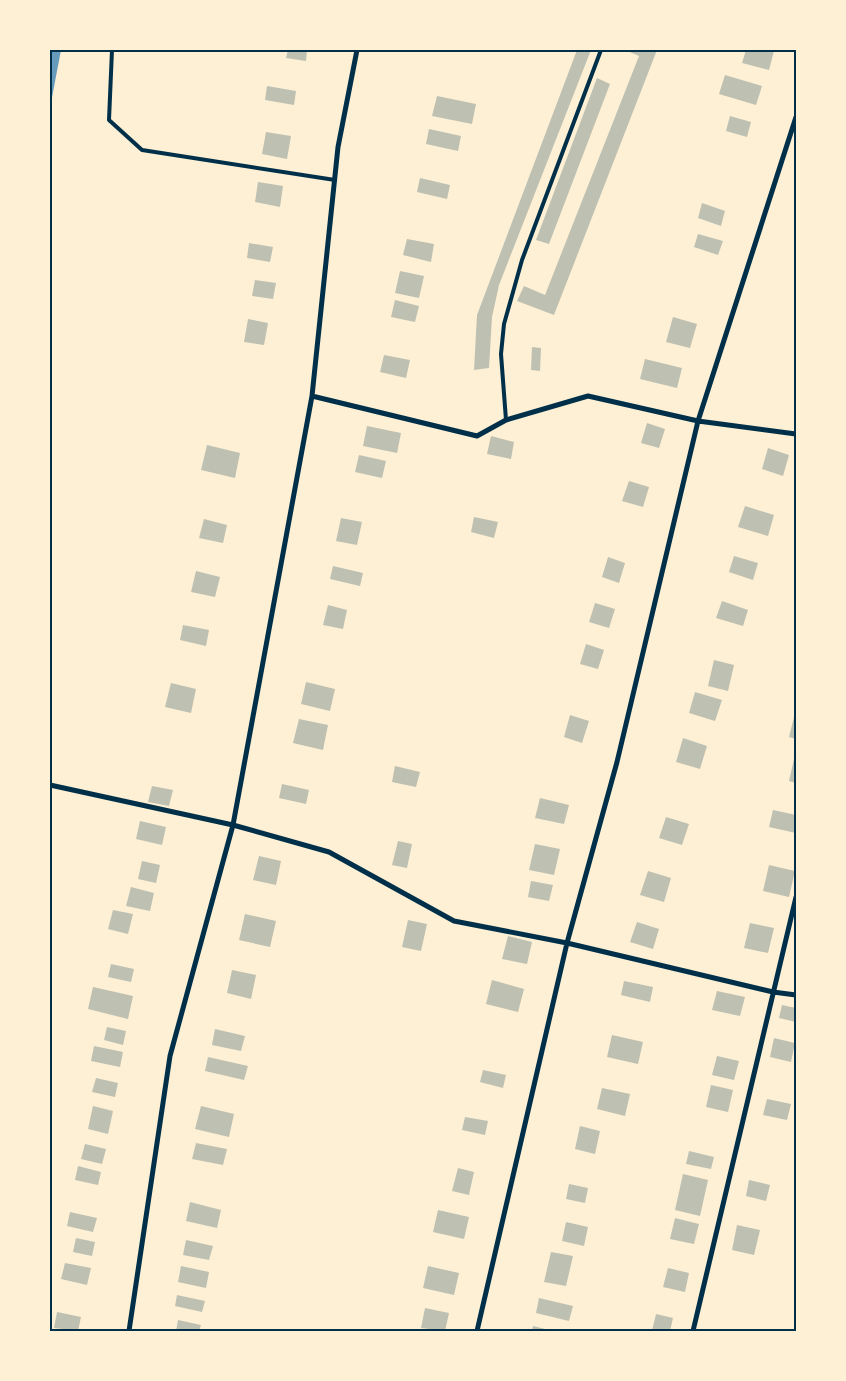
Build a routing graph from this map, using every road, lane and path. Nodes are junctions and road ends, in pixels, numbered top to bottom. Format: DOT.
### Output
graph roads {
  1 [pos="112,50"];
  2 [pos="357,50"];
  3 [pos="601,50"];
  4 [pos="796,117"];
  5 [pos="335,180"];
  6 [pos="312,396"];
  7 [pos="506,420"];
  8 [pos="698,421"];
  9 [pos="796,434"];
  10 [pos="50,785"];
  11 [pos="233,825"];
  12 [pos="796,897"];
  13 [pos="567,943"];
  14 [pos="773,992"];
  15 [pos="796,995"];
  16 [pos="129,1331"];
  17 [pos="477,1331"];
  18 [pos="693,1331"];
  1 -- 5 [label="lane"];
  2 -- 5 [label="street"];
  3 -- 7 [label="lane"];
  4 -- 8 [label="street"];
  5 -- 6 [label="street"];
  6 -- 7 [label="street"];
  6 -- 11 [label="street"];
  7 -- 8 [label="street"];
  8 -- 9 [label="street"];
  8 -- 13 [label="street"];
  10 -- 11 [label="street"];
  11 -- 13 [label="street"];
  11 -- 16 [label="street"];
  12 -- 14 [label="street"];
  13 -- 14 [label="street"];
  13 -- 17 [label="street"];
  14 -- 15 [label="street"];
  14 -- 18 [label="street"];
}
